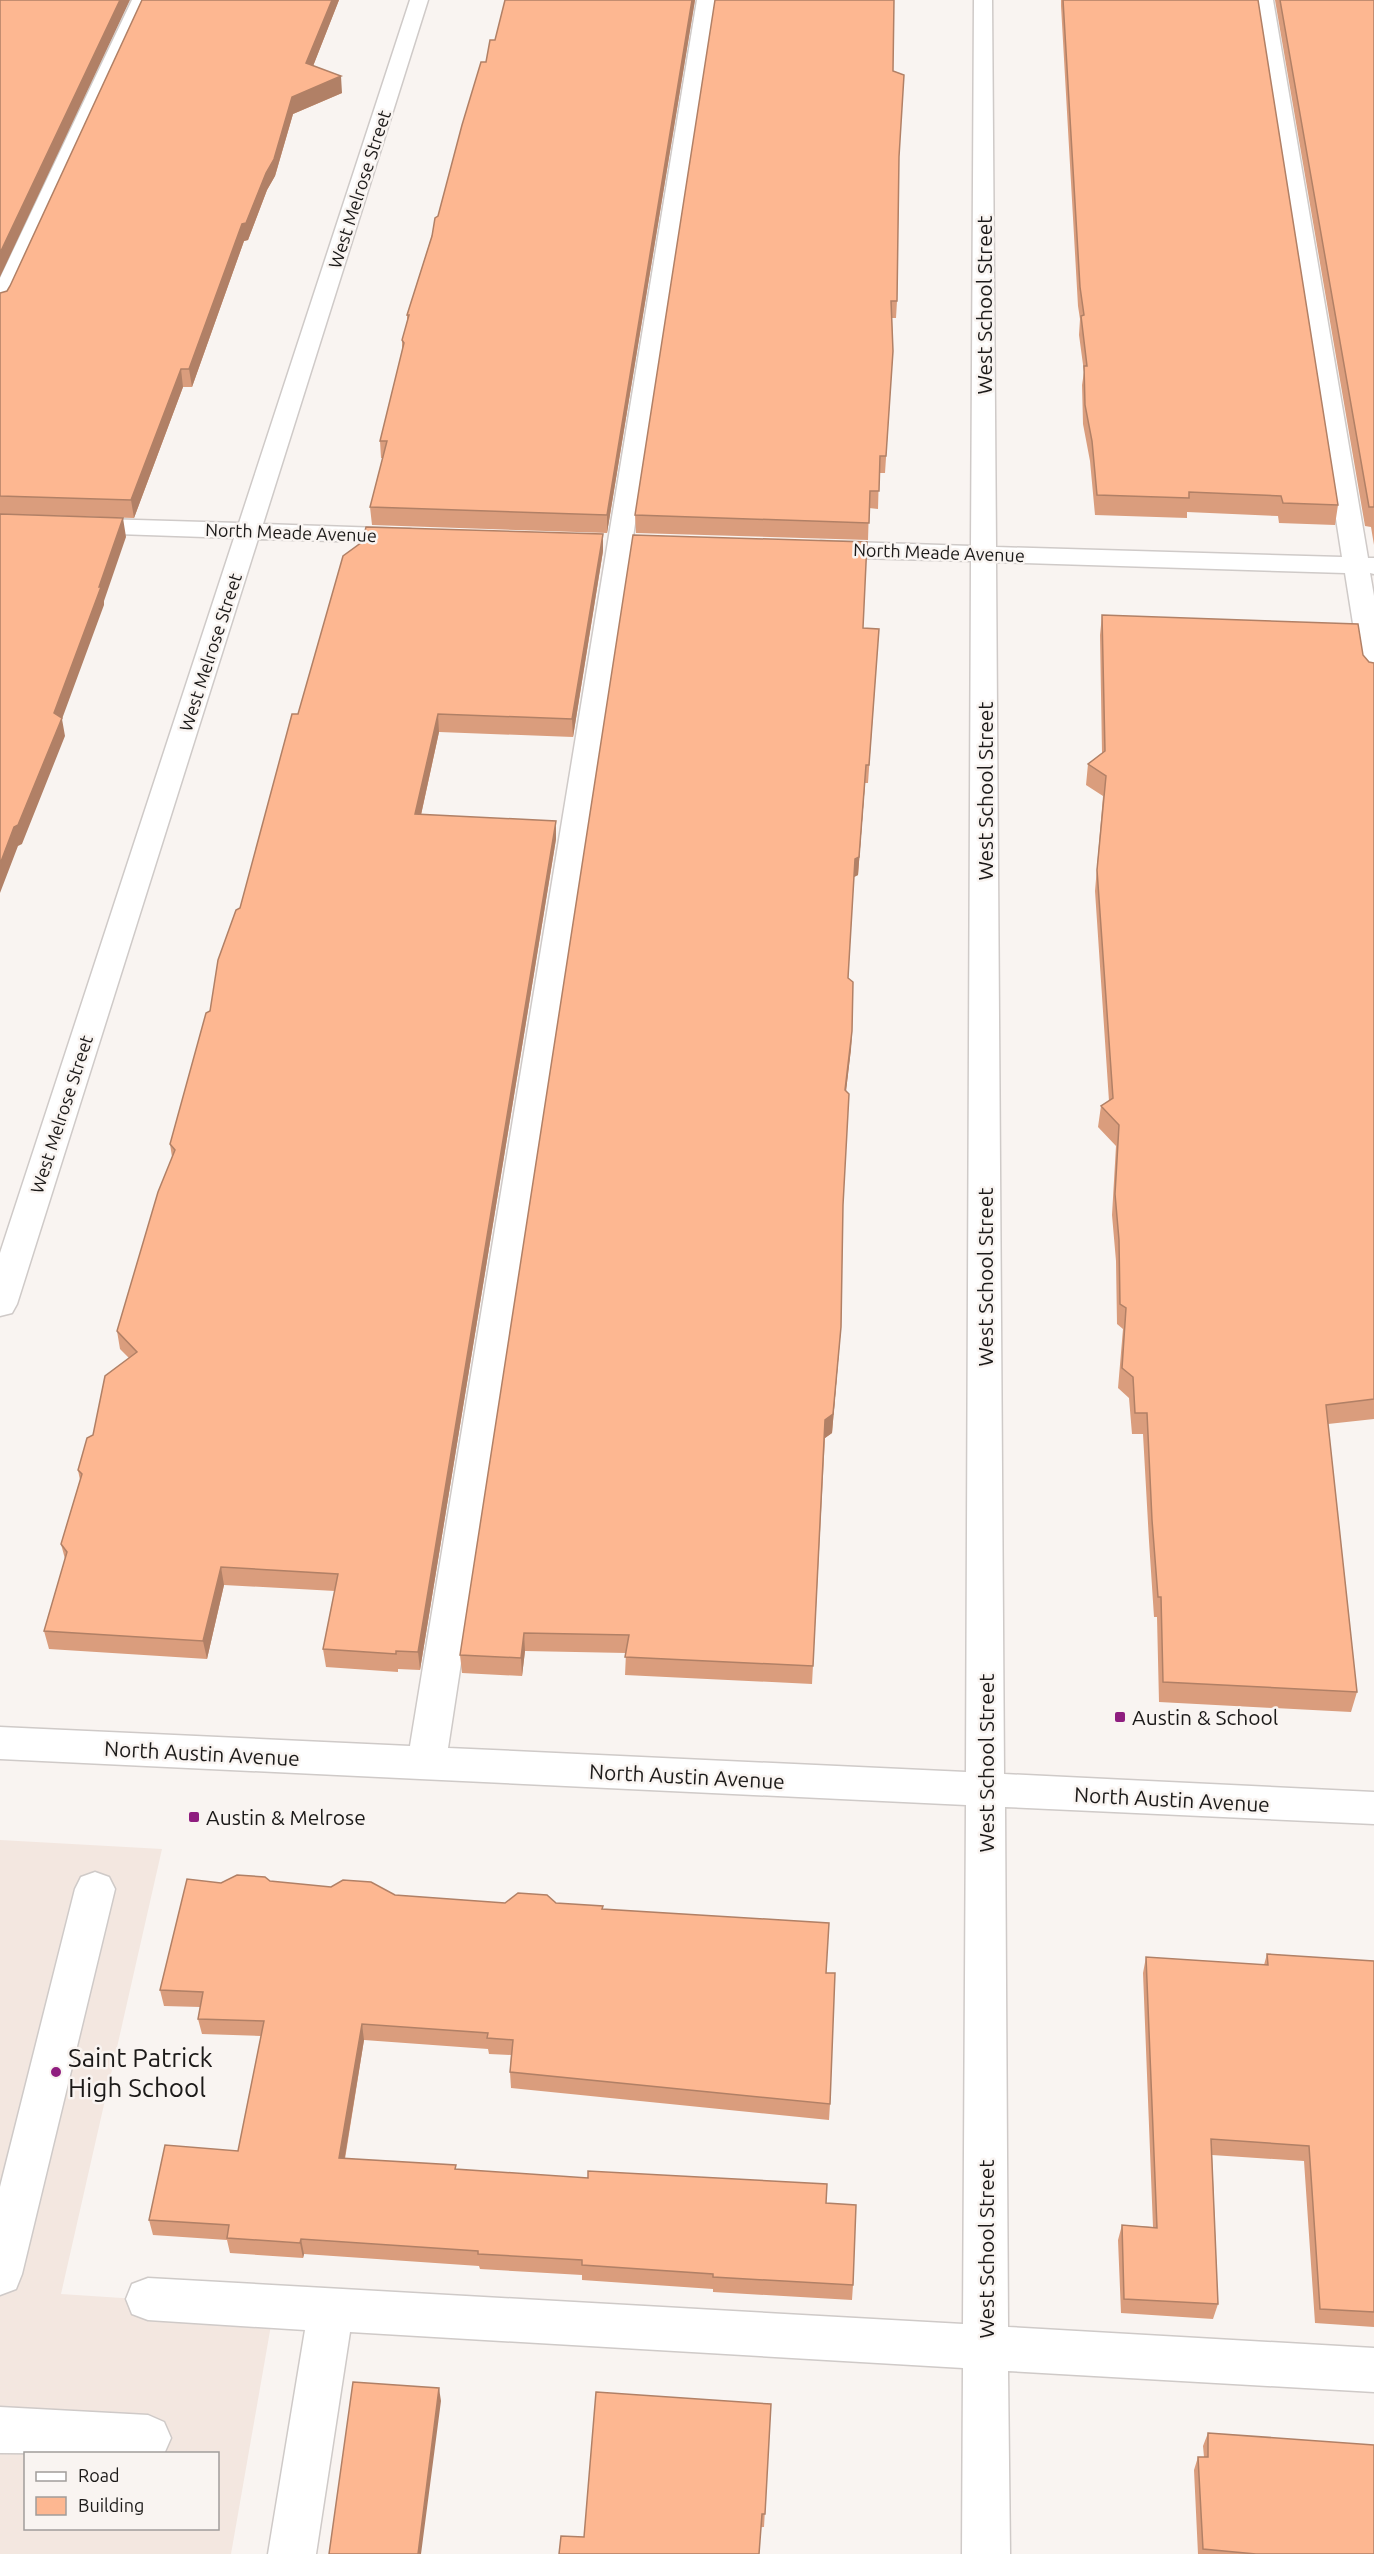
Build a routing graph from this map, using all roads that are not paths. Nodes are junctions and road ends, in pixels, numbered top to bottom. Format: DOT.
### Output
graph roads {
  1 [pos="141,0"];
  2 [pos="419,0"];
  3 [pos="706,0"];
  4 [pos="984,0"];
  5 [pos="1264,0"];
  6 [pos="0,302"];
  7 [pos="0,524"];
  8 [pos="249,531"];
  9 [pos="428,537"];
  10 [pos="796,548"];
  11 [pos="984,554"];
  12 [pos="1365,566"];
  13 [pos="1374,674"];
  14 [pos="0,1304"];
  15 [pos="0,1743"];
  16 [pos="426,1764"];
  17 [pos="986,1791"];
  18 [pos="1374,1808"];
  19 [pos="95,1889"];
  20 [pos="0,2274"];
  21 [pos="148,2299"];
  22 [pos="331,2309"];
  23 [pos="986,2346"];
  24 [pos="1374,2370"];
  25 [pos="0,2430"];
  26 [pos="147,2438"];
  27 [pos="292,2554"];
  28 [pos="986,2554"];
  1 -- 6 [label="street"];
  2 -- 8 [label="street, West Melrose Street"];
  3 -- 16 [label="street"];
  4 -- 11 [label="street, West School Street"];
  5 -- 12 [label="street"];
  7 -- 8 [label="street, North Meade Avenue"];
  8 -- 9 [label="street, North Meade Avenue"];
  8 -- 14 [label="street, West Melrose Street"];
  10 -- 11 [label="street, North Meade Avenue"];
  11 -- 12 [label="street, North Meade Avenue"];
  11 -- 17 [label="street, West School Street"];
  12 -- 13 [label="street"];
  15 -- 16 [label="street, North Austin Avenue"];
  16 -- 17 [label="street, North Austin Avenue"];
  17 -- 18 [label="street, North Austin Avenue"];
  17 -- 23 [label="street, West School Street"];
  19 -- 20 [label="street"];
  21 -- 22 [label="street"];
  22 -- 23 [label="street"];
  22 -- 27 [label="street"];
  23 -- 24 [label="street"];
  23 -- 28 [label="street, West School Street"];
  25 -- 26 [label="street"];
}
